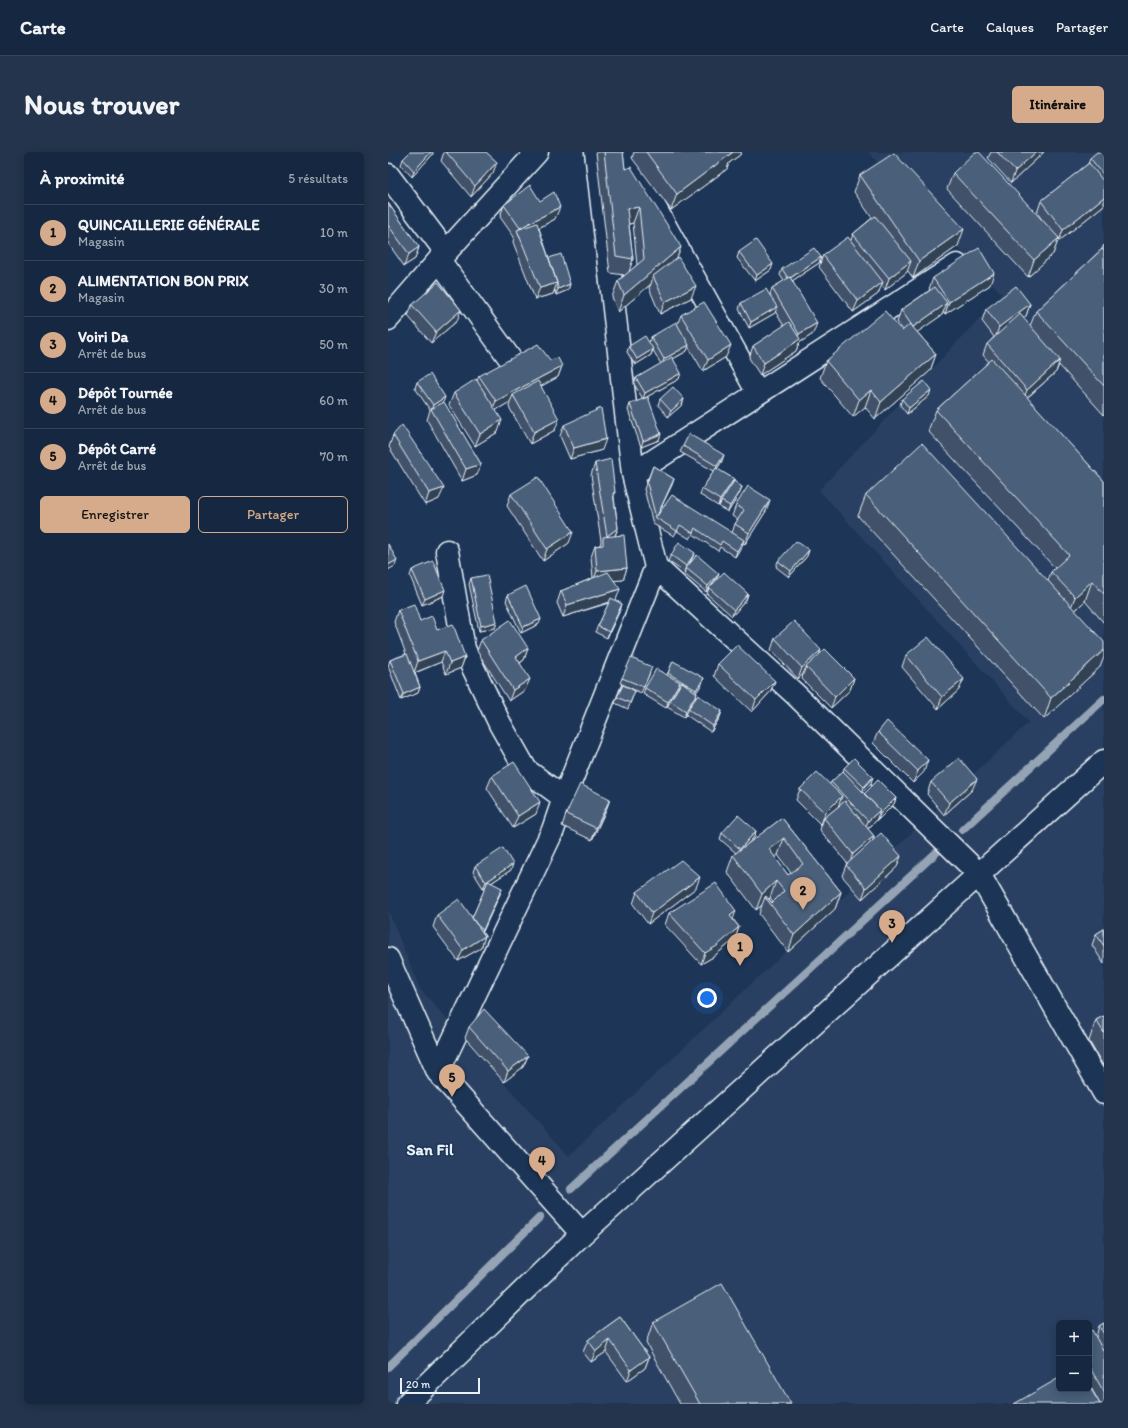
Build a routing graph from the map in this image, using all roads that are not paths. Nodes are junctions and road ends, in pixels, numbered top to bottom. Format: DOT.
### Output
graph roads {
  1 [pos="538,152"];
  2 [pos="596,152"];
  3 [pos="624,152"];
  4 [pos="388,175"];
  5 [pos="443,256"];
  6 [pos="971,256"];
  7 [pos="389,315"];
  8 [pos="510,360"];
  9 [pos="758,393"];
  10 [pos="633,474"];
  11 [pos="447,551"];
  12 [pos="656,567"];
  13 [pos="1104,761"];
  14 [pos="564,798"];
  15 [pos="979,874"];
  16 [pos="388,959"];
  17 [pos="438,1072"];
  18 [pos="1104,1093"];
  19 [pos="582,1234"];
  20 [pos="407,1404"];
  1 -- 5 [label="street"];
  2 -- 10 [label="street"];
  3 -- 9 [label="street"];
  4 -- 5 [label="street"];
  5 -- 7 [label="street"];
  5 -- 8 [label="street"];
  6 -- 9 [label="street"];
  9 -- 10 [label="street"];
  10 -- 12 [label="street"];
  11 -- 14 [label="street"];
  12 -- 14 [label="street"];
  12 -- 15 [label="street"];
  13 -- 15 [label="street"];
  14 -- 17 [label="street"];
  15 -- 18 [label="street"];
  15 -- 19 [label="street"];
  16 -- 17 [label="street"];
  17 -- 19 [label="street"];
  19 -- 20 [label="street"];
}
